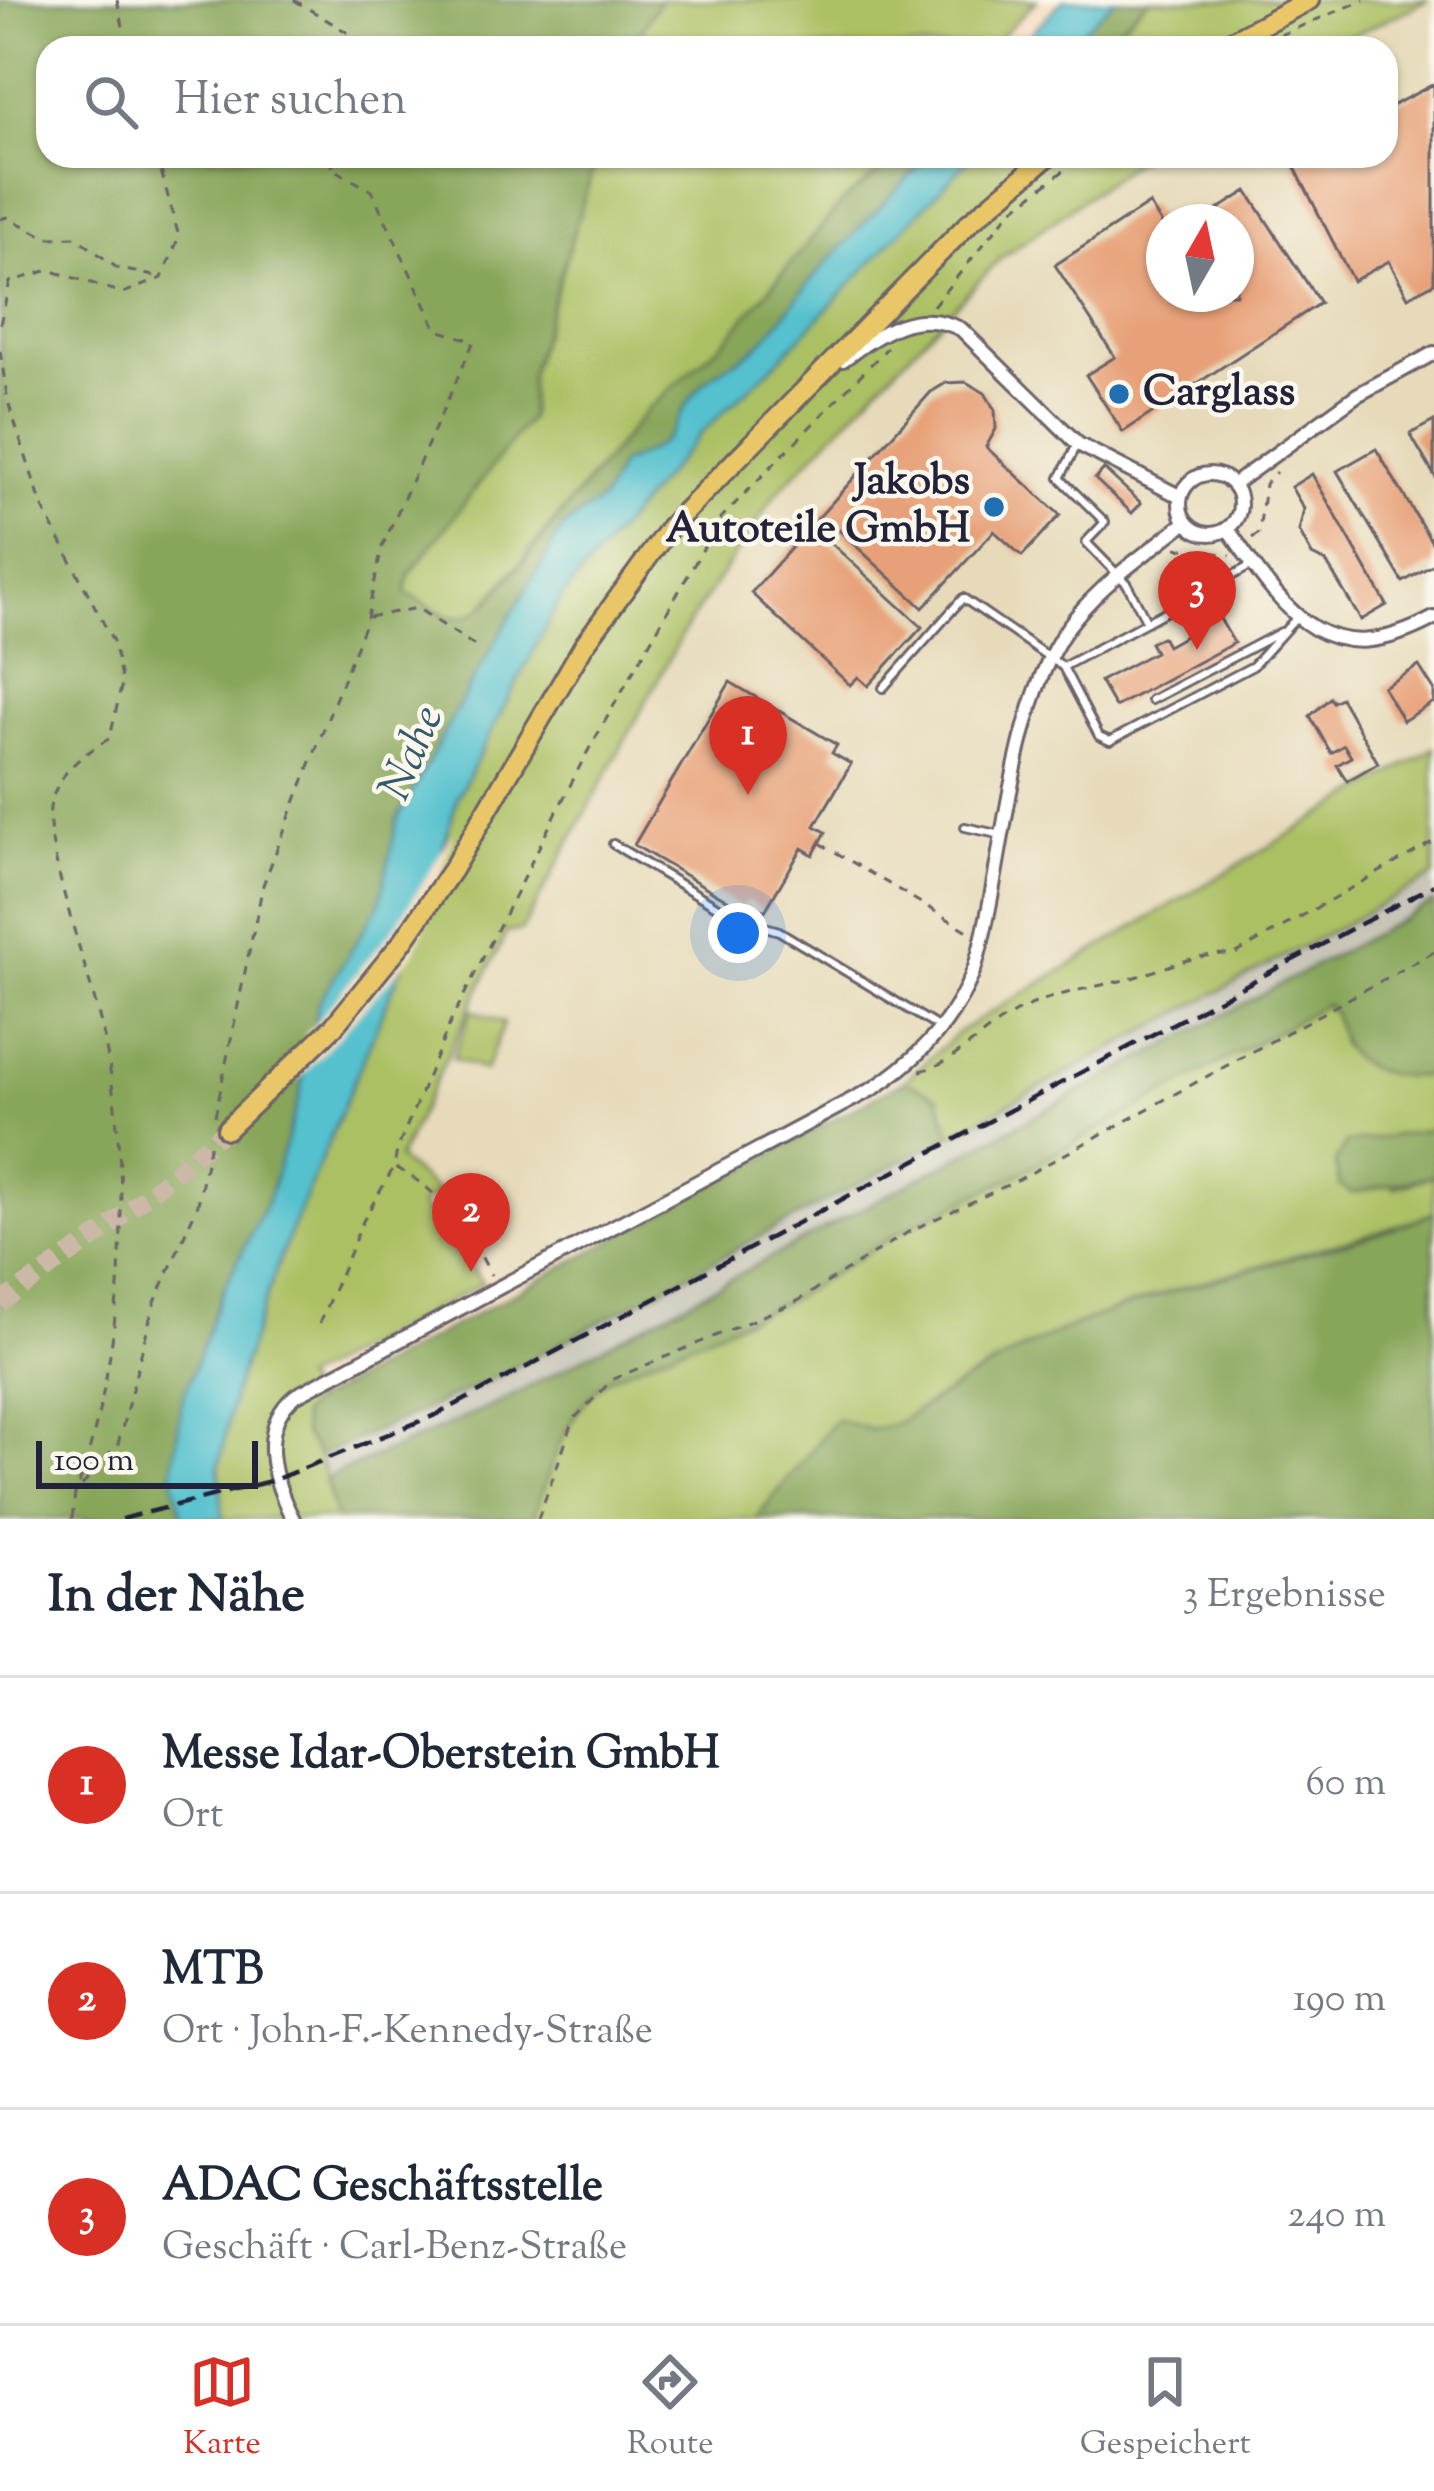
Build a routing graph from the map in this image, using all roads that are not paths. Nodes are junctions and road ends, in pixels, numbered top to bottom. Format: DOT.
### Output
graph roads {
  1 [pos="1310,0"];
  2 [pos="1240,36"];
  3 [pos="1034,168"];
  4 [pos="1434,353"];
  5 [pos="802,391"];
  6 [pos="1078,444"];
  7 [pos="1234,484"];
  8 [pos="1181,497"];
  9 [pos="1186,522"];
  10 [pos="1228,529"];
  11 [pos="1255,564"];
  12 [pos="1119,575"];
  13 [pos="1298,616"];
  14 [pos="1434,618"];
  15 [pos="1148,622"];
  16 [pos="1287,629"];
  17 [pos="1047,660"];
  18 [pos="1063,668"];
  19 [pos="883,688"];
  20 [pos="1151,700"];
  21 [pos="965,827"];
  22 [pos="1005,835"];
  23 [pos="613,844"];
  24 [pos="940,1029"];
  25 [pos="227,1129"];
  26 [pos="292,1519"];
  1 -- 2 [label="main road"];
  3 -- 5 [label="main road"];
  4 -- 7 [label="street"];
  5 -- 6 [label="street"];
  5 -- 25 [label="main road"];
  6 -- 8 [label="street"];
  6 -- 12 [label="lane"];
  7 -- 8 [label="street"];
  7 -- 10 [label="street"];
  8 -- 9 [label="street"];
  9 -- 10 [label="street"];
  9 -- 12 [label="street"];
  10 -- 11 [label="street"];
  11 -- 13 [label="street"];
  11 -- 15 [label="lane"];
  12 -- 15 [label="lane"];
  12 -- 17 [label="street"];
  13 -- 14 [label="street"];
  13 -- 16 [label="lane"];
  15 -- 18 [label="lane"];
  16 -- 18 [label="lane"];
  16 -- 20 [label="lane"];
  17 -- 18 [label="lane"];
  17 -- 19 [label="lane"];
  17 -- 22 [label="street"];
  21 -- 22 [label="lane"];
  22 -- 24 [label="street"];
  23 -- 24 [label="lane"];
  24 -- 26 [label="street"];
}
